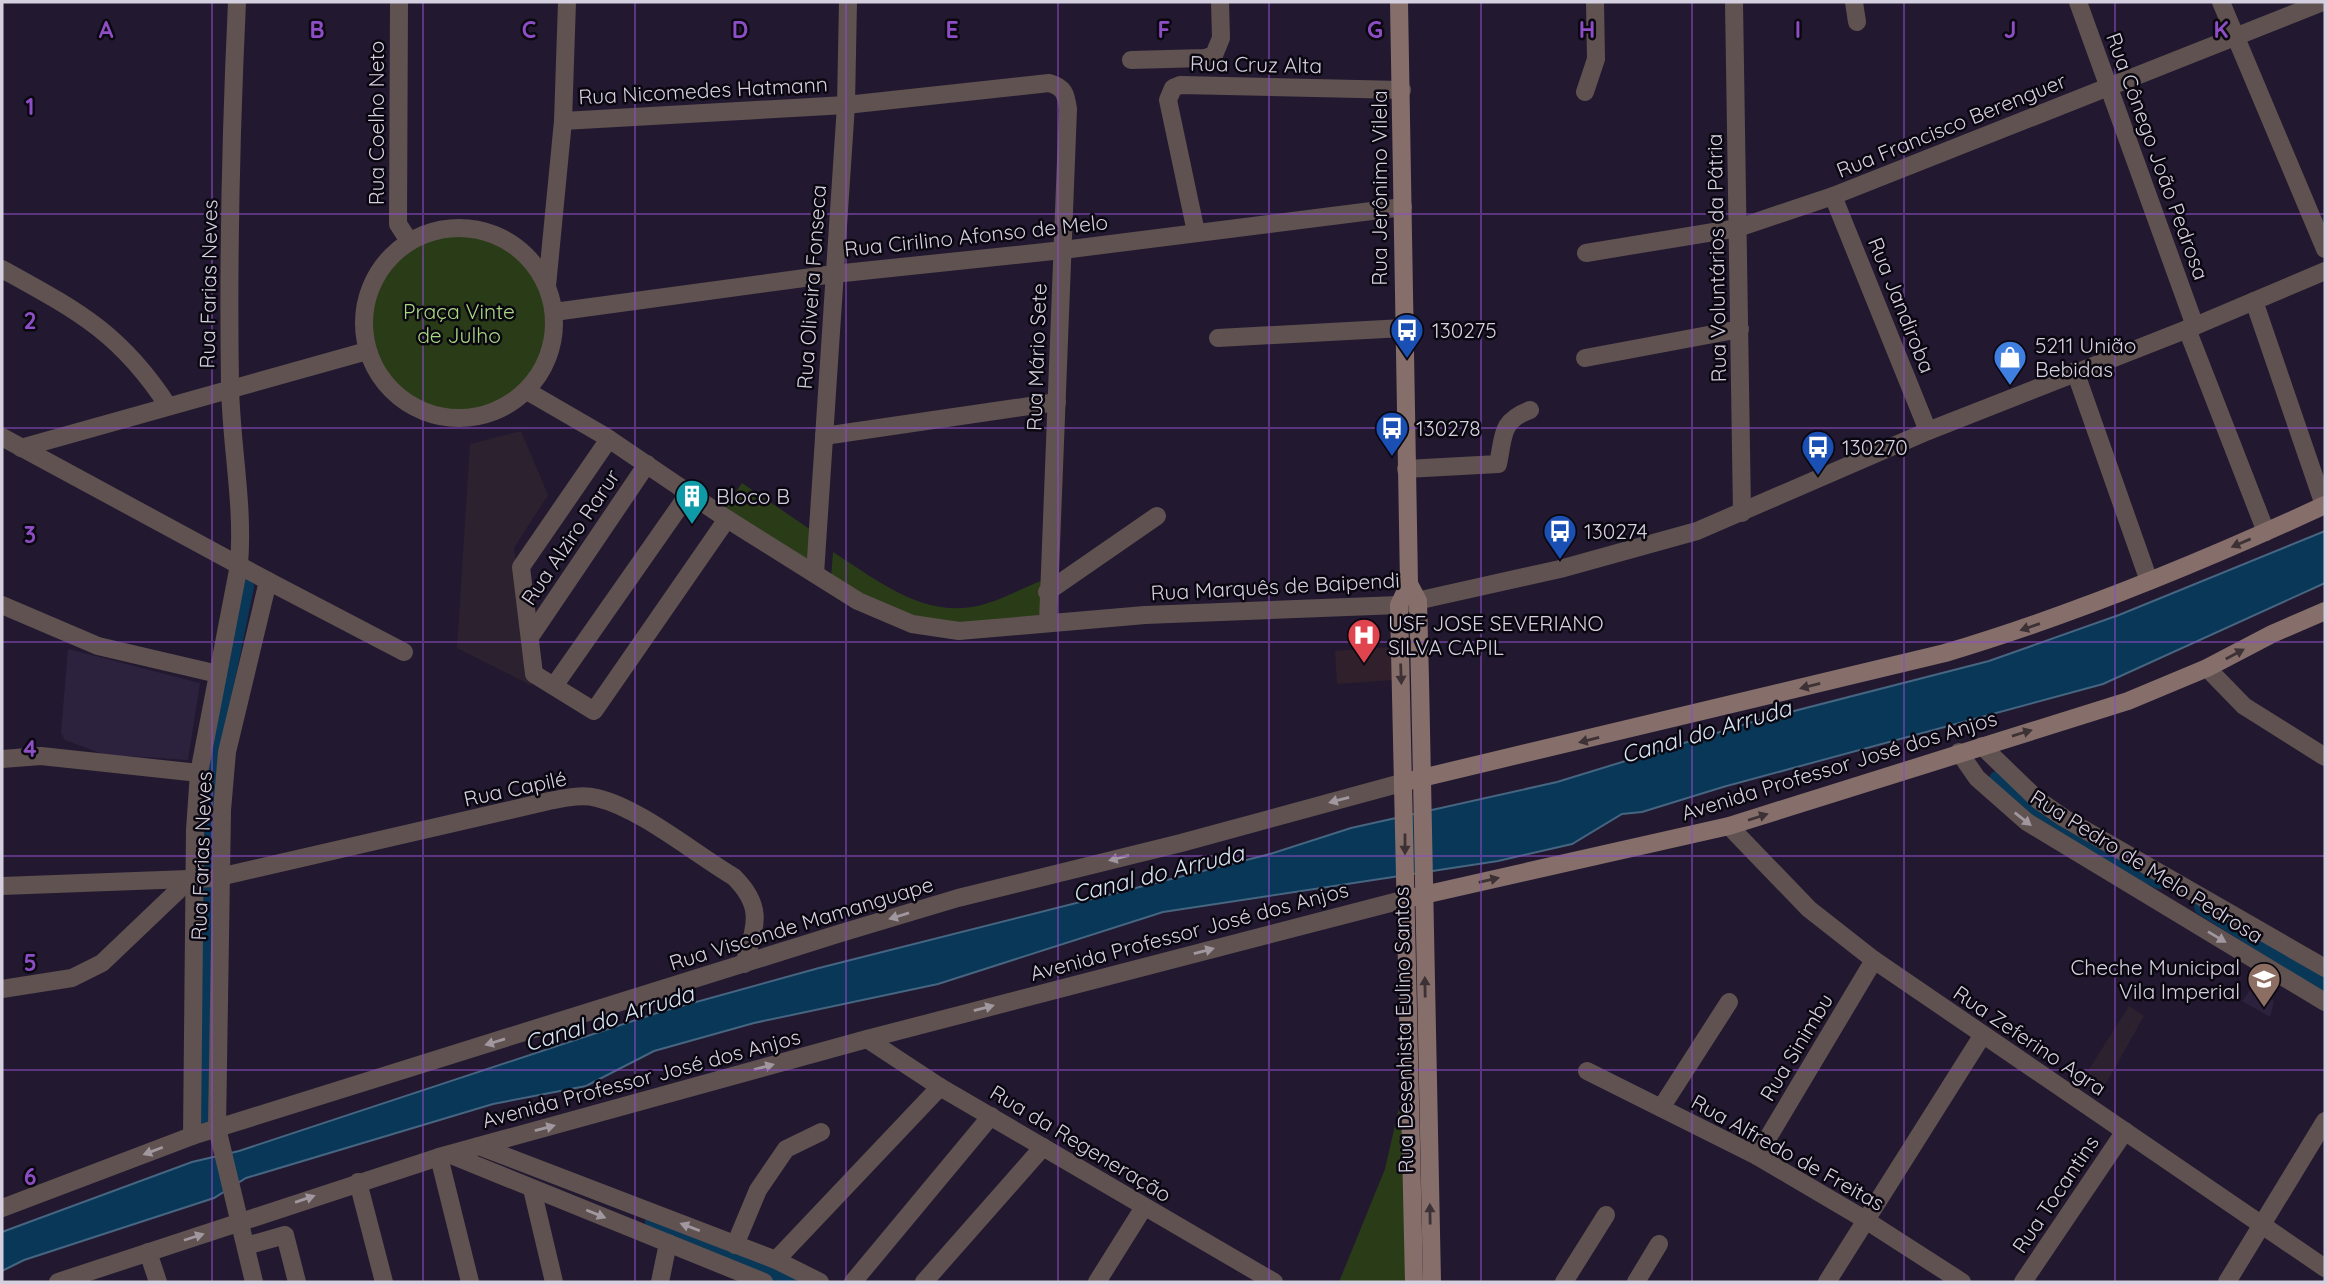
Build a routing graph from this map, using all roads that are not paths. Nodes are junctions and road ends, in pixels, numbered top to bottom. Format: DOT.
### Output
graph roads {
  1 [pos="237,2"];
  2 [pos="399,2"];
  3 [pos="567,2"];
  4 [pos="848,2"];
  5 [pos="1220,2"];
  6 [pos="1399,2"];
  7 [pos="1595,2"];
  8 [pos="1734,2"];
  9 [pos="1854,2"];
  10 [pos="2078,2"];
  11 [pos="2221,2"];
  12 [pos="2323,2"];
  13 [pos="1857,22"];
  14 [pos="2235,37"];
  15 [pos="1131,60"];
  16 [pos="2107,87"];
  17 [pos="1402,90"];
  18 [pos="1585,92"];
  19 [pos="1066,94"];
  20 [pos="846,105"];
  21 [pos="563,121"];
  22 [pos="1833,196"];
  23 [pos="1403,207"];
  24 [pos="1738,228"];
  25 [pos="1196,232"];
  26 [pos="409,241"];
  27 [pos="2325,249"];
  28 [pos="1063,250"];
  29 [pos="1586,253"];
  30 [pos="2,269"];
  31 [pos="2325,271"];
  32 [pos="834,274"];
  33 [pos="547,286"];
  34 [pos="2254,301"];
  35 [pos="554,312"];
  36 [pos="1403,328"];
  37 [pos="2191,328"];
  38 [pos="1740,329"];
  39 [pos="1218,338"];
  40 [pos="367,351"];
  41 [pos="1585,358"];
  42 [pos="2075,372"];
  43 [pos="230,387"];
  44 [pos="527,391"];
  45 [pos="1057,402"];
  46 [pos="168,406"];
  47 [pos="1530,410"];
  48 [pos="1928,431"];
  49 [pos="824,436"];
  50 [pos="2,437"];
  51 [pos="609,439"];
  52 [pos="21,448"];
  53 [pos="648,464"];
  54 [pos="1406,469"];
  55 [pos="689,493"];
  56 [pos="2325,505"];
  57 [pos="1742,513"];
  58 [pos="1157,516"];
  59 [pos="727,519"];
  60 [pos="2266,532"];
  61 [pos="239,565"];
  62 [pos="815,574"];
  63 [pos="268,581"];
  64 [pos="2149,582"];
  65 [pos="1409,584"];
  66 [pos="1047,592"];
  67 [pos="1418,601"];
  68 [pos="1399,605"];
  69 [pos="3,609"];
  70 [pos="2325,611"];
  71 [pos="1048,622"];
  72 [pos="530,637"];
  73 [pos="404,652"];
  74 [pos="2207,668"];
  75 [pos="218,674"];
  76 [pos="554,686"];
  77 [pos="1982,746"];
  78 [pos="1959,752"];
  79 [pos="2325,757"];
  80 [pos="2,759"];
  81 [pos="199,773"];
  82 [pos="1413,780"];
  83 [pos="1729,826"];
  84 [pos="204,879"];
  85 [pos="2,886"];
  86 [pos="1414,890"];
  87 [pos="1874,960"];
  88 [pos="744,964"];
  89 [pos="2325,968"];
  90 [pos="2,989"];
  91 [pos="1729,1002"];
  92 [pos="2325,1002"];
  93 [pos="1982,1036"];
  94 [pos="867,1039"];
  95 [pos="1587,1071"];
  96 [pos="940,1087"];
  97 [pos="1661,1108"];
  98 [pos="991,1116"];
  99 [pos="2325,1121"];
  100 [pos="2125,1131"];
  101 [pos="821,1132"];
  102 [pos="192,1136"];
  103 [pos="219,1136"];
  104 [pos="479,1146"];
  105 [pos="1043,1147"];
  106 [pos="445,1156"];
  107 [pos="1757,1156"];
  108 [pos="358,1182"];
  109 [pos="532,1189"];
  110 [pos="1144,1207"];
  111 [pos="2,1208"];
  112 [pos="1606,1215"];
  113 [pos="1864,1219"];
  114 [pos="240,1222"];
  115 [pos="2263,1224"];
  116 [pos="668,1243"];
  117 [pos="735,1244"];
  118 [pos="1659,1244"];
  119 [pos="246,1246"];
  120 [pos="148,1252"];
  121 [pos="776,1260"];
  122 [pos="2325,1268"];
  123 [pos="61,1282"];
  124 [pos="158,1282"];
  125 [pos="254,1282"];
  126 [pos="297,1282"];
  127 [pos="384,1282"];
  128 [pos="470,1282"];
  129 [pos="554,1282"];
  130 [pos="660,1282"];
  131 [pos="760,1282"];
  132 [pos="820,1282"];
  133 [pos="853,1282"];
  134 [pos="924,1282"];
  135 [pos="1097,1282"];
  136 [pos="1274,1282"];
  137 [pos="1414,1282"];
  138 [pos="1432,1282"];
  139 [pos="1564,1282"];
  140 [pos="1636,1282"];
  141 [pos="1827,1282"];
  142 [pos="1962,1282"];
  143 [pos="2023,1282"];
  144 [pos="2227,1282"];
  1 -- 43 [label="street, Rua Farias Neves"];
  2 -- 26 [label="street, Rua Coelho Neto"];
  3 -- 21 [label="street"];
  4 -- 20 [label="street, Rua Oliveira Fonseca"];
  5 -- 15 [label="street"];
  6 -- 17 [label="main road, Rua Jerônimo Vilela"];
  7 -- 18 [label="street"];
  8 -- 24 [label="street, Rua Voluntários da Pátria"];
  9 -- 13 [label="street"];
  10 -- 16 [label="street, Rua Cônego João Pedrosa"];
  11 -- 14 [label="street"];
  12 -- 14 [label="street, Rua Francisco Berenguer"];
  14 -- 16 [label="street, Rua Francisco Berenguer"];
  14 -- 27 [label="street"];
  16 -- 22 [label="street, Rua Francisco Berenguer"];
  16 -- 37 [label="street, Rua Cônego João Pedrosa"];
  17 -- 23 [label="main road, Rua Jerônimo Vilela"];
  17 -- 25 [label="street, Rua Cruz Alta"];
  19 -- 20 [label="street, Rua Nicomedes Hatmann"];
  19 -- 28 [label="street, Rua Mário Sete"];
  20 -- 21 [label="street, Rua Nicomedes Hatmann"];
  20 -- 32 [label="street, Rua Oliveira Fonseca"];
  21 -- 33 [label="street"];
  22 -- 24 [label="street, Rua Francisco Berenguer"];
  22 -- 48 [label="street, Rua Jandiroba"];
  23 -- 25 [label="street, Rua Cirilino Afonso de Melo"];
  23 -- 36 [label="main road, Rua Jerônimo Vilela"];
  24 -- 29 [label="street, Rua Francisco Berenguer"];
  24 -- 38 [label="street, Rua Voluntários da Pátria"];
  25 -- 28 [label="street, Rua Cirilino Afonso de Melo"];
  26 -- 33 [label="street"];
  26 -- 40 [label="street"];
  28 -- 32 [label="street, Rua Cirilino Afonso de Melo"];
  28 -- 45 [label="street, Rua Mário Sete"];
  30 -- 46 [label="street"];
  31 -- 34 [label="street, Rua Marquês de Baipendi"];
  32 -- 35 [label="street, Rua Cirilino Afonso de Melo"];
  32 -- 49 [label="street, Rua Oliveira Fonseca"];
  33 -- 35 [label="street"];
  34 -- 37 [label="street, Rua Marquês de Baipendi"];
  34 -- 56 [label="street"];
  35 -- 44 [label="street"];
  36 -- 39 [label="street"];
  36 -- 54 [label="main road, Rua Jerônimo Vilela"];
  37 -- 42 [label="street, Rua Marquês de Baipendi"];
  37 -- 60 [label="street, Rua Cônego João Pedrosa"];
  38 -- 41 [label="street"];
  38 -- 57 [label="street, Rua Voluntários da Pátria"];
  40 -- 43 [label="street"];
  40 -- 44 [label="street"];
  42 -- 48 [label="street, Rua Marquês de Baipendi"];
  42 -- 64 [label="street"];
  43 -- 46 [label="street"];
  43 -- 61 [label="street, Rua Farias Neves"];
  44 -- 51 [label="street, Rua Marquês de Baipendi"];
  45 -- 49 [label="street"];
  45 -- 66 [label="street, Rua Mário Sete"];
  46 -- 52 [label="street"];
  47 -- 54 [label="street"];
  48 -- 57 [label="street, Rua Marquês de Baipendi"];
  49 -- 62 [label="street, Rua Oliveira Fonseca"];
  50 -- 52 [label="street"];
  51 -- 53 [label="street, Rua Marquês de Baipendi"];
  51 -- 72 [label="street"];
  52 -- 61 [label="street"];
  53 -- 55 [label="street, Rua Marquês de Baipendi"];
  53 -- 72 [label="street, Rua Alziro Rarur"];
  54 -- 65 [label="main road, Rua Jerônimo Vilela"];
  55 -- 59 [label="street, Rua Marquês de Baipendi"];
  55 -- 76 [label="street"];
  56 -- 60 [label="main road"];
  57 -- 67 [label="street, Rua Marquês de Baipendi"];
  58 -- 66 [label="street"];
  59 -- 62 [label="street, Rua Marquês de Baipendi"];
  59 -- 76 [label="street"];
  60 -- 64 [label="main road, one-way"];
  61 -- 63 [label="street"];
  61 -- 75 [label="street, Rua Farias Neves"];
  62 -- 71 [label="street, Rua Marquês de Baipendi"];
  63 -- 73 [label="street"];
  63 -- 84 [label="street, Rua Farias Neves"];
  64 -- 82 [label="main road, one-way"];
  65 -- 67 [label="main road, Rua Jerônimo Vilela"];
  65 -- 68 [label="main road, Rua Jerônimo Vilela"];
  66 -- 71 [label="street, Rua Mário Sete"];
  67 -- 68 [label="street, Rua Marquês de Baipendi"];
  67 -- 82 [label="main road, Rua Jerônimo Vilela"];
  68 -- 71 [label="street, Rua Marquês de Baipendi"];
  68 -- 82 [label="main road, Rua Jerônimo Vilela, one-way"];
  69 -- 75 [label="street"];
  74 -- 70 [label="main road, Avenida Professor José dos Anjos, one-way"];
  72 -- 76 [label="street"];
  77 -- 74 [label="main road, Avenida Professor José dos Anjos, one-way"];
  74 -- 79 [label="street"];
  75 -- 81 [label="street, Rua Farias Neves"];
  77 -- 78 [label="main road, Avenida Professor José dos Anjos"];
  77 -- 89 [label="street"];
  83 -- 78 [label="main road, Avenida Professor José dos Anjos, one-way"];
  78 -- 92 [label="street, Rua Pedro de Melo Pedrosa, one-way"];
  80 -- 81 [label="street"];
  81 -- 84 [label="street, Rua Farias Neves"];
  82 -- 86 [label="main road, Rua Desenhista Eulino Santos"];
  82 -- 88 [label="street, Rua Visconde Mamanguape, one-way"];
  86 -- 83 [label="main road, Avenida Professor José dos Anjos, one-way"];
  83 -- 87 [label="street, Rua Zeferino Agra"];
  84 -- 85 [label="street, Rua Capilé"];
  84 -- 88 [label="street, Rua Capilé"];
  84 -- 90 [label="street"];
  84 -- 102 [label="street, Rua Farias Neves"];
  84 -- 103 [label="street, Rua Farias Neves"];
  94 -- 86 [label="street, Avenida Professor José dos Anjos, one-way"];
  86 -- 137 [label="main road, Rua Desenhista Eulino Santos"];
  138 -- 86 [label="main road, Rua Desenhista Eulino Santos, one-way"];
  87 -- 93 [label="street, Rua Zeferino Agra"];
  87 -- 107 [label="street, Rua Sinimbu"];
  88 -- 103 [label="street, Rua Visconde Mamanguape, one-way"];
  91 -- 97 [label="street"];
  93 -- 100 [label="street, Rua Zeferino Agra"];
  93 -- 113 [label="street"];
  94 -- 96 [label="street, Rua da Regeneração"];
  104 -- 94 [label="street, Avenida Professor José dos Anjos, one-way"];
  95 -- 97 [label="street, Rua Alfredo de Freitas"];
  96 -- 98 [label="street, Rua da Regeneração"];
  96 -- 121 [label="street"];
  97 -- 107 [label="street, Rua Alfredo de Freitas"];
  98 -- 105 [label="street, Rua da Regeneração"];
  98 -- 133 [label="street"];
  99 -- 115 [label="street"];
  100 -- 115 [label="street, Rua Zeferino Agra"];
  100 -- 143 [label="street, Rua Tocantins"];
  101 -- 117 [label="street"];
  102 -- 103 [label="street"];
  102 -- 111 [label="street, one-way"];
  103 -- 114 [label="street"];
  104 -- 106 [label="street, Avenida Professor José dos Anjos"];
  117 -- 104 [label="street, one-way"];
  105 -- 110 [label="street, Rua da Regeneração"];
  105 -- 134 [label="street"];
  106 -- 108 [label="street, Avenida Professor José dos Anjos"];
  106 -- 109 [label="street"];
  106 -- 128 [label="street"];
  107 -- 113 [label="street, Rua Alfredo de Freitas"];
  114 -- 108 [label="street, Avenida Professor José dos Anjos, one-way"];
  108 -- 127 [label="street"];
  109 -- 116 [label="street, one-way"];
  109 -- 129 [label="street"];
  110 -- 135 [label="street"];
  110 -- 136 [label="street, Rua da Regeneração"];
  112 -- 139 [label="street"];
  113 -- 141 [label="street"];
  113 -- 142 [label="street, Rua Alfredo de Freitas"];
  114 -- 119 [label="street"];
  120 -- 114 [label="street, Avenida Professor José dos Anjos, one-way"];
  115 -- 122 [label="street, Rua Zeferino Agra"];
  115 -- 144 [label="street"];
  116 -- 130 [label="street"];
  116 -- 131 [label="street"];
  117 -- 121 [label="street"];
  118 -- 140 [label="street"];
  119 -- 125 [label="street"];
  119 -- 126 [label="street"];
  120 -- 123 [label="street, Avenida Professor José dos Anjos"];
  120 -- 124 [label="street"];
  121 -- 132 [label="street"];
}
